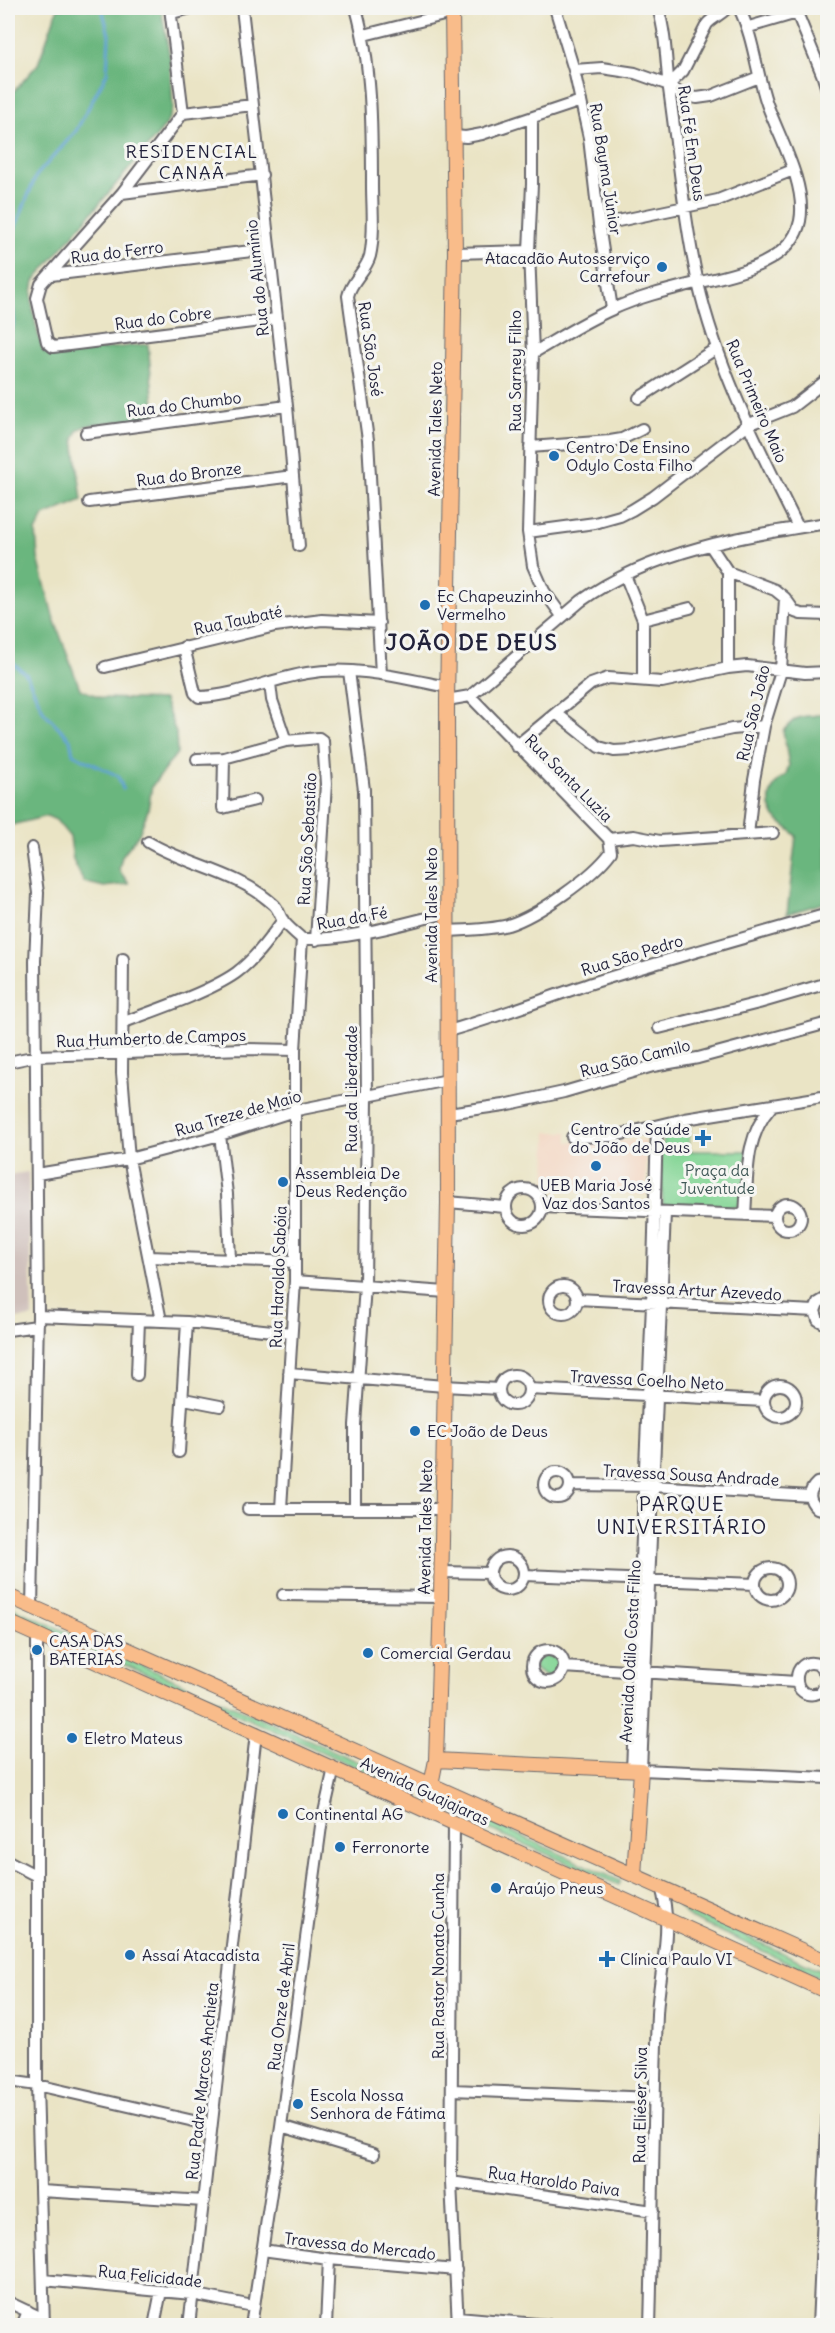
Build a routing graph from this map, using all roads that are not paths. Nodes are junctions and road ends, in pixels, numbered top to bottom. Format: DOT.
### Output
graph roads {
  1 [pos="191,8"];
  2 [pos="242,8"];
  3 [pos="356,8"];
  4 [pos="472,8"];
  5 [pos="555,8"];
  6 [pos="658,8"];
  7 [pos="727,8"];
  8 [pos="740,8"];
  9 [pos="171,10"];
  10 [pos="453,10"];
  11 [pos="796,10"];
  12 [pos="748,27"];
  13 [pos="364,35"];
  14 [pos="574,69"];
  15 [pos="759,77"];
  16 [pos="669,86"];
  17 [pos="828,93"];
  18 [pos="581,102"];
  19 [pos="253,105"];
  20 [pos="183,113"];
  21 [pos="532,118"];
  22 [pos="454,136"];
  23 [pos="793,170"];
  24 [pos="261,175"];
  25 [pos="122,193"];
  26 [pos="686,208"];
  27 [pos="599,225"];
  28 [pos="268,249"];
  29 [pos="529,251"];
  30 [pos="454,253"];
  31 [pos="51,275"];
  32 [pos="698,283"];
  33 [pos="612,309"];
  34 [pos="276,319"];
  35 [pos="53,347"];
  36 [pos="717,348"];
  37 [pos="532,353"];
  38 [pos="828,380"];
  39 [pos="639,398"];
  40 [pos="286,406"];
  41 [pos="747,425"];
  42 [pos="642,429"];
  43 [pos="86,433"];
  44 [pos="530,447"];
  45 [pos="293,476"];
  46 [pos="89,502"];
  47 [pos="828,523"];
  48 [pos="798,527"];
  49 [pos="528,531"];
  50 [pos="710,545"];
  51 [pos="299,546"];
  52 [pos="728,572"];
  53 [pos="624,575"];
  54 [pos="785,598"];
  55 [pos="690,608"];
  56 [pos="828,615"];
  57 [pos="562,616"];
  58 [pos="643,620"];
  59 [pos="379,623"];
  60 [pos="184,647"];
  61 [pos="105,667"];
  62 [pos="728,668"];
  63 [pos="349,671"];
  64 [pos="781,671"];
  65 [pos="828,672"];
  66 [pos="381,674"];
  67 [pos="644,680"];
  68 [pos="270,683"];
  69 [pos="447,694"];
  70 [pos="470,696"];
  71 [pos="556,713"];
  72 [pos="764,726"];
  73 [pos="286,741"];
  74 [pos="516,746"];
  75 [pos="224,758"];
  76 [pos="196,759"];
  77 [pos="255,800"];
  78 [pos="773,833"];
  79 [pos="748,835"];
  80 [pos="609,839"];
  81 [pos="148,842"];
  82 [pos="32,848"];
  83 [pos="447,914"];
  84 [pos="828,914"];
  85 [pos="283,920"];
  86 [pos="447,931"];
  87 [pos="364,933"];
  88 [pos="302,939"];
  89 [pos="316,940"];
  90 [pos="123,959"];
  91 [pos="828,983"];
  92 [pos="124,1022"];
  93 [pos="828,1023"];
  94 [pos="659,1028"];
  95 [pos="448,1031"];
  96 [pos="295,1050"];
  97 [pos="122,1055"];
  98 [pos="37,1056"];
  99 [pos="8,1062"];
  100 [pos="448,1080"];
  101 [pos="828,1096"];
  102 [pos="367,1097"];
  103 [pos="771,1107"];
  104 [pos="297,1110"];
  105 [pos="750,1110"];
  106 [pos="448,1113"];
  107 [pos="657,1126"];
  108 [pos="754,1131"];
  109 [pos="220,1135"];
  110 [pos="572,1137"];
  111 [pos="129,1158"];
  112 [pos="37,1174"];
  113 [pos="448,1202"];
  114 [pos="542,1207"];
  115 [pos="506,1208"];
  116 [pos="660,1212"];
  117 [pos="745,1215"];
  118 [pos="775,1216"];
  119 [pos="149,1257"];
  120 [pos="230,1259"];
  121 [pos="295,1262"];
  122 [pos="295,1281"];
  123 [pos="365,1286"];
  124 [pos="446,1292"];
  125 [pos="828,1297"];
  126 [pos="577,1299"];
  127 [pos="657,1304"];
  128 [pos="815,1311"];
  129 [pos="139,1320"];
  130 [pos="37,1321"];
  131 [pos="161,1321"];
  132 [pos="187,1322"];
  133 [pos="828,1325"];
  134 [pos="8,1330"];
  135 [pos="291,1333"];
  136 [pos="289,1373"];
  137 [pos="137,1375"];
  138 [pos="357,1379"];
  139 [pos="444,1386"];
  140 [pos="499,1389"];
  141 [pos="529,1389"];
  142 [pos="653,1394"];
  143 [pos="184,1399"];
  144 [pos="764,1401"];
  145 [pos="220,1406"];
  146 [pos="179,1452"];
  147 [pos="828,1481"];
  148 [pos="570,1485"];
  149 [pos="649,1486"];
  150 [pos="810,1496"];
  151 [pos="281,1508"];
  152 [pos="355,1508"];
  153 [pos="248,1509"];
  154 [pos="442,1509"];
  155 [pos="828,1510"];
  156 [pos="441,1572"];
  157 [pos="490,1573"];
  158 [pos="524,1575"];
  159 [pos="645,1580"];
  160 [pos="755,1584"];
  161 [pos="283,1595"];
  162 [pos="8,1596"];
  163 [pos="441,1597"];
  164 [pos="32,1607"];
  165 [pos="8,1622"];
  166 [pos="37,1635"];
  167 [pos="564,1666"];
  168 [pos="641,1672"];
  169 [pos="828,1679"];
  170 [pos="796,1682"];
  171 [pos="256,1733"];
  172 [pos="436,1760"];
  173 [pos="334,1768"];
  174 [pos="636,1770"];
  175 [pos="828,1778"];
  176 [pos="430,1784"];
  177 [pos="435,1815"];
  178 [pos="454,1823"];
  179 [pos="8,1862"];
  180 [pos="634,1875"];
  181 [pos="37,1876"];
  182 [pos="661,1887"];
  183 [pos="667,1920"];
  184 [pos="828,1962"];
  185 [pos="828,1992"];
  186 [pos="38,2085"];
  187 [pos="9,2086"];
  188 [pos="452,2090"];
  189 [pos="654,2098"];
  190 [pos="828,2104"];
  191 [pos="211,2125"];
  192 [pos="281,2126"];
  193 [pos="374,2154"];
  194 [pos="451,2182"];
  195 [pos="40,2191"];
  196 [pos="204,2201"];
  197 [pos="653,2211"];
  198 [pos="262,2250"];
  199 [pos="329,2259"];
  200 [pos="456,2270"];
  201 [pos="43,2280"];
  202 [pos="161,2291"];
  203 [pos="192,2294"];
  204 [pos="8,2302"];
  205 [pos="253,2306"];
  206 [pos="28,2311"];
  207 [pos="458,2321"];
  208 [pos="44,2322"];
  209 [pos="22,2325"];
  210 [pos="154,2325"];
  211 [pos="189,2325"];
  212 [pos="251,2325"];
  213 [pos="326,2325"];
  214 [pos="559,2325"];
  215 [pos="650,2325"];
  216 [pos="818,2325"];
  1 -- 9 [label="street"];
  2 -- 19 [label="street, Rua do Alumínio"];
  3 -- 13 [label="street, Rua São José"];
  4 -- 10 [label="street"];
  5 -- 14 [label="street, Rua Bayma Júnior"];
  6 -- 16 [label="street, Rua Fé Em Deus"];
  7 -- 16 [label="street"];
  8 -- 12 [label="street"];
  9 -- 20 [label="street"];
  10 -- 13 [label="street"];
  10 -- 22 [label="main road, Avenida Tales Neto"];
  11 -- 12 [label="street"];
  11 -- 17 [label="street"];
  12 -- 15 [label="street"];
  13 -- 59 [label="street, Rua São José"];
  14 -- 16 [label="street"];
  14 -- 18 [label="street, Rua Bayma Júnior"];
  15 -- 16 [label="street"];
  15 -- 23 [label="street"];
  16 -- 26 [label="street, Rua Fé Em Deus"];
  18 -- 21 [label="street"];
  18 -- 27 [label="street, Rua Bayma Júnior"];
  19 -- 20 [label="street"];
  19 -- 24 [label="street, Rua do Alumínio"];
  20 -- 25 [label="street"];
  21 -- 22 [label="street"];
  21 -- 29 [label="street, Rua Sarney Filho"];
  22 -- 30 [label="main road, Avenida Tales Neto"];
  23 -- 26 [label="street"];
  23 -- 32 [label="street"];
  24 -- 25 [label="street"];
  24 -- 28 [label="street, Rua do Alumínio"];
  25 -- 31 [label="street"];
  26 -- 27 [label="street"];
  26 -- 32 [label="street, Rua Fé Em Deus"];
  27 -- 33 [label="street, Rua Bayma Júnior"];
  28 -- 31 [label="street, Rua do Ferro"];
  28 -- 34 [label="street, Rua do Alumínio"];
  29 -- 30 [label="street"];
  29 -- 37 [label="street, Rua Sarney Filho"];
  30 -- 69 [label="main road, Avenida Tales Neto"];
  31 -- 35 [label="street, Rua do Ferro"];
  32 -- 33 [label="street"];
  32 -- 36 [label="street, Rua Primeiro Maio"];
  33 -- 37 [label="street"];
  34 -- 35 [label="street, Rua do Cobre"];
  34 -- 40 [label="street, Rua do Alumínio"];
  36 -- 39 [label="street"];
  36 -- 41 [label="street, Rua Primeiro Maio"];
  37 -- 44 [label="street, Rua Sarney Filho"];
  38 -- 41 [label="street"];
  40 -- 43 [label="street, Rua do Chumbo"];
  40 -- 45 [label="street, Rua do Alumínio"];
  41 -- 48 [label="street, Rua Primeiro Maio"];
  41 -- 49 [label="street"];
  42 -- 44 [label="street"];
  44 -- 49 [label="street, Rua Sarney Filho"];
  45 -- 46 [label="street, Rua do Bronze"];
  45 -- 51 [label="street, Rua do Alumínio"];
  47 -- 48 [label="street"];
  48 -- 50 [label="street"];
  49 -- 57 [label="street, Rua Sarney Filho"];
  50 -- 52 [label="street"];
  50 -- 53 [label="street"];
  52 -- 54 [label="street"];
  52 -- 62 [label="street"];
  53 -- 57 [label="street"];
  53 -- 58 [label="street"];
  54 -- 56 [label="street"];
  54 -- 64 [label="street, Rua São João"];
  55 -- 58 [label="street"];
  57 -- 70 [label="street"];
  58 -- 67 [label="street"];
  59 -- 60 [label="street, Rua Taubaté"];
  59 -- 66 [label="street, Rua São José"];
  60 -- 61 [label="street, Rua Taubaté"];
  60 -- 68 [label="street"];
  62 -- 64 [label="street"];
  62 -- 67 [label="street"];
  63 -- 66 [label="street"];
  63 -- 68 [label="street"];
  63 -- 87 [label="street, Rua da Liberdade"];
  64 -- 65 [label="street"];
  64 -- 72 [label="street, Rua São João"];
  66 -- 69 [label="street"];
  67 -- 71 [label="street"];
  68 -- 73 [label="street"];
  69 -- 70 [label="street"];
  69 -- 83 [label="main road, Avenida Tales Neto"];
  70 -- 74 [label="street, Rua Santa Luzia"];
  71 -- 72 [label="street"];
  71 -- 74 [label="street"];
  72 -- 79 [label="street, Rua São João"];
  73 -- 75 [label="street"];
  73 -- 89 [label="street, Rua São Sebastião"];
  74 -- 80 [label="street, Rua Santa Luzia"];
  75 -- 76 [label="street"];
  75 -- 77 [label="street"];
  78 -- 79 [label="street, Rua Santa Luzia"];
  79 -- 80 [label="street, Rua Santa Luzia"];
  80 -- 86 [label="street"];
  81 -- 85 [label="street, Rua da Fé"];
  82 -- 98 [label="street"];
  83 -- 86 [label="main road, Avenida Tales Neto"];
  83 -- 87 [label="street, Rua da Fé"];
  84 -- 95 [label="street, Rua São Pedro"];
  85 -- 88 [label="street, Rua da Fé"];
  85 -- 92 [label="street"];
  86 -- 95 [label="main road, Avenida Tales Neto"];
  87 -- 89 [label="street, Rua da Fé"];
  87 -- 102 [label="street, Rua da Liberdade"];
  88 -- 89 [label="street, Rua da Fé"];
  88 -- 96 [label="street, Rua Haroldo Sabóia"];
  90 -- 92 [label="street"];
  91 -- 94 [label="street"];
  92 -- 97 [label="street"];
  93 -- 106 [label="street, Rua São Camilo"];
  95 -- 100 [label="main road, Avenida Tales Neto"];
  96 -- 97 [label="street, Rua Humberto de Campos"];
  96 -- 104 [label="street, Rua Haroldo Sabóia"];
  97 -- 98 [label="street, Rua Humberto de Campos"];
  97 -- 111 [label="street"];
  98 -- 99 [label="street, Rua Humberto de Campos"];
  98 -- 112 [label="street"];
  100 -- 102 [label="street, Rua Treze de Maio"];
  100 -- 106 [label="main road, Avenida Tales Neto"];
  101 -- 103 [label="street"];
  102 -- 104 [label="street, Rua Treze de Maio"];
  102 -- 123 [label="street, Rua da Liberdade"];
  103 -- 105 [label="street"];
  103 -- 108 [label="street"];
  104 -- 109 [label="street, Rua Treze de Maio"];
  104 -- 121 [label="street, Rua Haroldo Sabóia"];
  105 -- 107 [label="street"];
  105 -- 108 [label="street"];
  106 -- 113 [label="main road, Avenida Tales Neto"];
  107 -- 110 [label="street"];
  107 -- 116 [label="street, Avenida Odilo Costa Filho"];
  108 -- 117 [label="street"];
  109 -- 111 [label="street, Rua Treze de Maio"];
  109 -- 120 [label="street"];
  111 -- 112 [label="street, Rua Treze de Maio"];
  111 -- 119 [label="street"];
  112 -- 130 [label="street"];
  113 -- 115 [label="street"];
  113 -- 124 [label="main road, Avenida Tales Neto"];
  114 -- 115 [label="street"];
  114 -- 115 [label="street"];
  114 -- 116 [label="street"];
  116 -- 117 [label="street"];
  116 -- 127 [label="street, Avenida Odilo Costa Filho"];
  117 -- 118 [label="street"];
  119 -- 120 [label="street"];
  119 -- 131 [label="street"];
  120 -- 121 [label="street"];
  121 -- 122 [label="street, Rua Haroldo Sabóia"];
  122 -- 123 [label="street"];
  122 -- 135 [label="street, Rua Haroldo Sabóia"];
  123 -- 124 [label="street"];
  123 -- 138 [label="street, Rua da Liberdade"];
  124 -- 139 [label="main road, Avenida Tales Neto"];
  125 -- 128 [label="street"];
  126 -- 127 [label="street, Travessa Artur Azevedo"];
  127 -- 128 [label="street, Travessa Artur Azevedo"];
  127 -- 142 [label="street, Avenida Odilo Costa Filho"];
  128 -- 133 [label="street"];
  129 -- 130 [label="street"];
  129 -- 131 [label="street"];
  129 -- 137 [label="street"];
  130 -- 134 [label="street"];
  130 -- 164 [label="street"];
  131 -- 132 [label="street"];
  132 -- 135 [label="street"];
  132 -- 143 [label="street"];
  135 -- 136 [label="street, Rua Haroldo Sabóia"];
  136 -- 138 [label="street"];
  136 -- 151 [label="street, Rua Haroldo Sabóia"];
  138 -- 139 [label="street"];
  138 -- 152 [label="street, Rua da Liberdade"];
  139 -- 140 [label="street"];
  139 -- 154 [label="main road, Avenida Tales Neto"];
  140 -- 141 [label="street"];
  140 -- 141 [label="street"];
  141 -- 142 [label="street, Travessa Coelho Neto"];
  142 -- 144 [label="street, Travessa Coelho Neto"];
  142 -- 149 [label="street, Avenida Odilo Costa Filho"];
  143 -- 145 [label="street"];
  143 -- 146 [label="street"];
  147 -- 150 [label="street"];
  148 -- 149 [label="street, Travessa Sousa Andrade"];
  149 -- 150 [label="street, Travessa Sousa Andrade"];
  149 -- 159 [label="street, Avenida Odilo Costa Filho"];
  150 -- 155 [label="street"];
  151 -- 152 [label="street"];
  151 -- 153 [label="street"];
  152 -- 154 [label="street"];
  154 -- 156 [label="main road, Avenida Tales Neto"];
  156 -- 157 [label="street"];
  156 -- 163 [label="main road, Avenida Tales Neto"];
  157 -- 158 [label="street"];
  157 -- 158 [label="street"];
  158 -- 159 [label="street"];
  159 -- 160 [label="street"];
  159 -- 168 [label="street, Avenida Odilo Costa Filho"];
  161 -- 163 [label="street"];
  162 -- 164 [label="main road, Avenida Guajajaras"];
  163 -- 172 [label="main road, Avenida Tales Neto"];
  164 -- 176 [label="main road, Avenida Guajajaras"];
  165 -- 166 [label="main road, Avenida Guajajaras"];
  166 -- 171 [label="main road, Avenida Guajajaras"];
  166 -- 181 [label="street"];
  167 -- 168 [label="street"];
  168 -- 170 [label="street"];
  168 -- 174 [label="street, Avenida Odilo Costa Filho"];
  169 -- 170 [label="street"];
  169 -- 170 [label="street"];
  171 -- 173 [label="main road, Avenida Guajajaras"];
  171 -- 191 [label="street, Rua Padre Marcos Anchieta"];
  172 -- 174 [label="main road"];
  172 -- 176 [label="main road, Avenida Tales Neto"];
  173 -- 177 [label="main road, Avenida Guajajaras"];
  173 -- 192 [label="street, Rua Onze de Abril"];
  174 -- 175 [label="street"];
  174 -- 180 [label="main road, Avenida Odilo Costa Filho"];
  176 -- 177 [label="main road, Avenida Tales Neto"];
  176 -- 180 [label="main road, Avenida Guajajaras"];
  177 -- 178 [label="main road, Avenida Guajajaras"];
  178 -- 183 [label="main road, Avenida Guajajaras"];
  178 -- 188 [label="street, Rua Pastor Nonato Cunha"];
  179 -- 181 [label="street"];
  180 -- 182 [label="main road, Avenida Guajajaras"];
  181 -- 186 [label="street"];
  182 -- 183 [label="street, Rua Eliéser Silva"];
  182 -- 184 [label="main road, Avenida Guajajaras"];
  183 -- 185 [label="main road, Avenida Guajajaras"];
  183 -- 189 [label="street, Rua Eliéser Silva"];
  186 -- 187 [label="street"];
  186 -- 191 [label="street"];
  186 -- 195 [label="street"];
  188 -- 189 [label="street"];
  188 -- 194 [label="street, Rua Pastor Nonato Cunha"];
  189 -- 197 [label="street, Rua Eliéser Silva"];
  190 -- 216 [label="street"];
  191 -- 196 [label="street, Rua Padre Marcos Anchieta"];
  192 -- 193 [label="street"];
  192 -- 198 [label="street, Rua Onze de Abril"];
  194 -- 197 [label="street, Rua Haroldo Paiva"];
  194 -- 200 [label="street, Rua Pastor Nonato Cunha"];
  195 -- 196 [label="street"];
  195 -- 201 [label="street"];
  196 -- 203 [label="street, Rua Padre Marcos Anchieta"];
  197 -- 215 [label="street, Rua Eliéser Silva"];
  198 -- 199 [label="street, Travessa do Mercado"];
  198 -- 205 [label="street, Rua Onze de Abril"];
  199 -- 200 [label="street, Travessa do Mercado"];
  199 -- 213 [label="street"];
  200 -- 207 [label="street, Rua Pastor Nonato Cunha"];
  201 -- 202 [label="street, Rua Felicidade"];
  201 -- 208 [label="street"];
  202 -- 203 [label="street, Rua Felicidade"];
  202 -- 210 [label="street"];
  203 -- 205 [label="street, Rua Felicidade"];
  203 -- 211 [label="street, Rua Padre Marcos Anchieta"];
  204 -- 206 [label="street"];
  205 -- 212 [label="street, Rua Onze de Abril"];
  206 -- 208 [label="street"];
  206 -- 209 [label="street"];
  207 -- 214 [label="street"];
}
